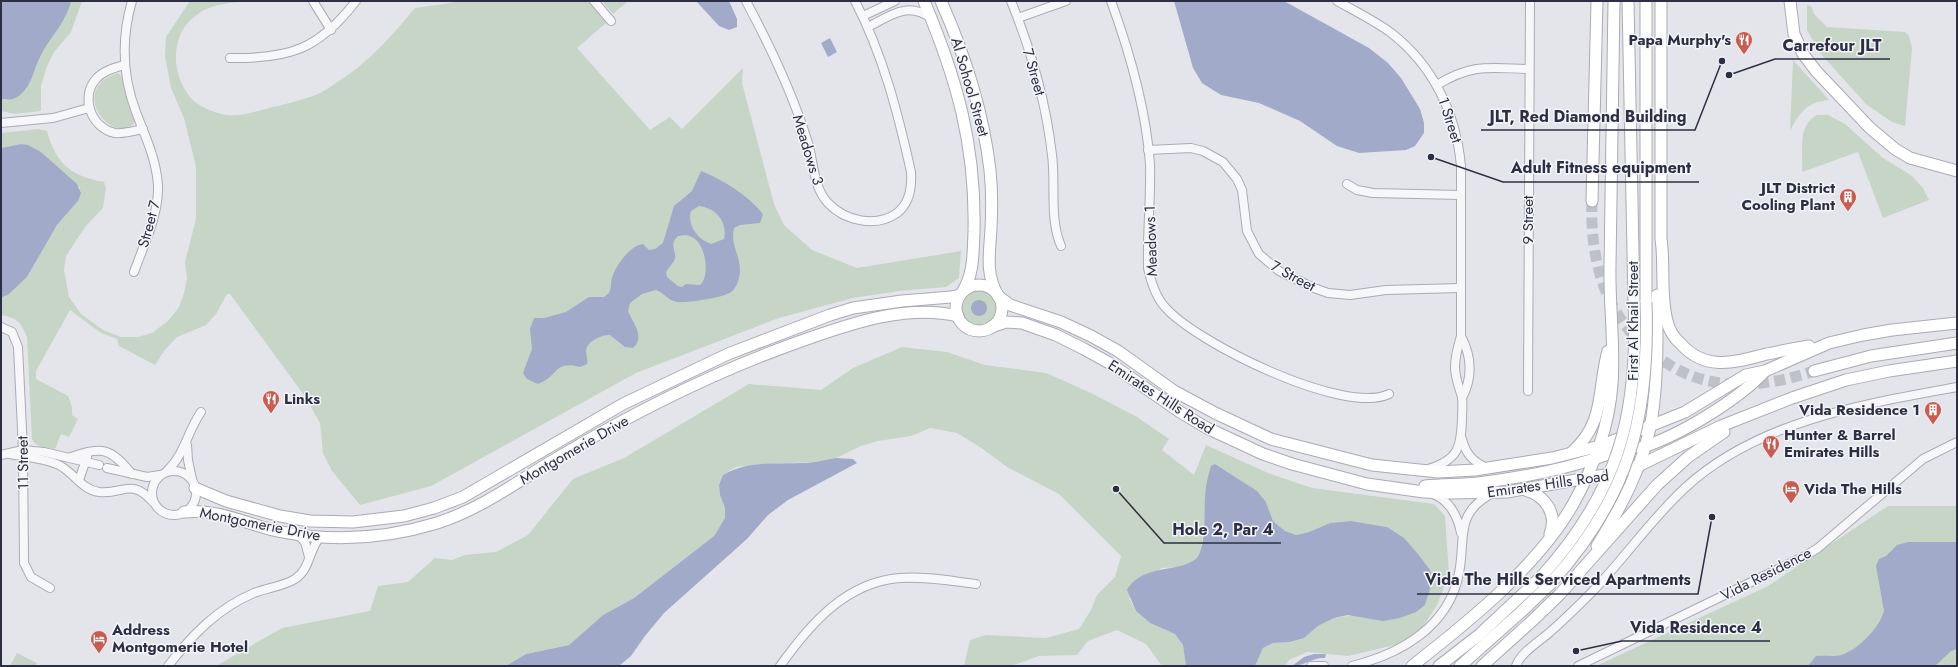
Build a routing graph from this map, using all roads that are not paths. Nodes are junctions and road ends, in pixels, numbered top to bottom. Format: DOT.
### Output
graph roads {
  1 [pos="132,1"];
  2 [pos="313,1"];
  3 [pos="356,1"];
  4 [pos="594,1"];
  5 [pos="746,1"];
  6 [pos="855,1"];
  7 [pos="895,1"];
  8 [pos="899,1"];
  9 [pos="924,1"];
  10 [pos="942,1"];
  11 [pos="1011,1"];
  12 [pos="1066,1"];
  13 [pos="1111,1"];
  14 [pos="1337,1"];
  15 [pos="1530,1"];
  16 [pos="1597,1"];
  17 [pos="1614,1"];
  18 [pos="1628,1"];
  19 [pos="1646,1"];
  20 [pos="1661,1"];
  21 [pos="1790,1"];
  22 [pos="903,10"];
  23 [pos="863,16"];
  24 [pos="931,18"];
  25 [pos="1018,18"];
  26 [pos="611,21"];
  27 [pos="868,27"];
  28 [pos="331,30"];
  29 [pos="230,58"];
  30 [pos="124,65"];
  31 [pos="1529,69"];
  32 [pos="1437,85"];
  33 [pos="89,108"];
  34 [pos="1,123"];
  35 [pos="143,129"];
  36 [pos="1148,150"];
  37 [pos="1957,171"];
  38 [pos="1347,184"];
  39 [pos="1461,195"];
  40 [pos="1592,201"];
  41 [pos="1661,238"];
  42 [pos="1061,246"];
  43 [pos="134,272"];
  44 [pos="1460,288"];
  45 [pos="962,293"];
  46 [pos="997,295"];
  47 [pos="958,316"];
  48 [pos="1957,323"];
  49 [pos="991,327"];
  50 [pos="5,328"];
  51 [pos="1461,336"];
  52 [pos="1612,341"];
  53 [pos="1829,343"];
  54 [pos="1957,343"];
  55 [pos="1957,361"];
  56 [pos="1765,371"];
  57 [pos="1814,371"];
  58 [pos="1957,387"];
  59 [pos="1528,391"];
  60 [pos="1389,394"];
  61 [pos="1462,398"];
  62 [pos="1759,411"];
  63 [pos="201,412"];
  64 [pos="1650,426"];
  65 [pos="1461,438"];
  66 [pos="187,440"];
  67 [pos="1604,440"];
  68 [pos="1957,442"];
  69 [pos="1649,445"];
  70 [pos="1586,449"];
  71 [pos="90,451"];
  72 [pos="1572,452"];
  73 [pos="23,453"];
  74 [pos="1618,453"];
  75 [pos="1,455"];
  76 [pos="70,457"];
  77 [pos="1595,459"];
  78 [pos="86,461"];
  79 [pos="1580,463"];
  80 [pos="1487,468"];
  81 [pos="1638,469"];
  82 [pos="1423,470"];
  83 [pos="163,473"];
  84 [pos="132,474"];
  85 [pos="79,480"];
  86 [pos="1586,480"];
  87 [pos="194,484"];
  88 [pos="1414,490"];
  89 [pos="1525,490"];
  90 [pos="1429,492"];
  91 [pos="1491,494"];
  92 [pos="153,502"];
  93 [pos="184,512"];
  94 [pos="298,535"];
  95 [pos="320,537"];
  96 [pos="1462,537"];
  97 [pos="1548,539"];
  98 [pos="309,558"];
  99 [pos="1580,571"];
  100 [pos="976,584"];
  101 [pos="50,588"];
  102 [pos="168,666"];
  103 [pos="780,666"];
  104 [pos="1311,666"];
  105 [pos="1324,666"];
  106 [pos="1354,666"];
  107 [pos="1412,666"];
  108 [pos="1439,666"];
  109 [pos="1460,666"];
  110 [pos="1482,666"];
  111 [pos="1516,666"];
  112 [pos="1578,666"];
  1 -- 30 [label="street, Street 7"];
  2 -- 28 [label="street"];
  3 -- 28 [label="street"];
  4 -- 26 [label="street"];
  5 -- 27 [label="street, Meadows 3"];
  6 -- 23 [label="street, Meadows 3"];
  7 -- 23 [label="street"];
  8 -- 22 [label="street"];
  9 -- 24 [label="main road, Al Sohool Street"];
  10 -- 46 [label="main road, Al Sohool Street"];
  11 -- 25 [label="street, 7 Street"];
  12 -- 25 [label="street"];
  13 -- 36 [label="street, Meadows 1"];
  14 -- 32 [label="street, 1 Street"];
  15 -- 31 [label="street, 9 Street"];
  16 -- 40 [label="main road"];
  17 -- 52 [label="main road"];
  18 -- 108 [label="main road, First Al Khail Street, bridge"];
  19 -- 109 [label="main road, First Al Khail Street, bridge"];
  20 -- 41 [label="main road"];
  21 -- 37 [label="main road"];
  22 -- 24 [label="street"];
  22 -- 27 [label="street"];
  23 -- 27 [label="street, Meadows 3"];
  24 -- 45 [label="main road, Al Sohool Street"];
  25 -- 42 [label="street, 7 Street"];
  28 -- 29 [label="street"];
  30 -- 33 [label="street"];
  30 -- 35 [label="street, Street 7"];
  31 -- 32 [label="street"];
  31 -- 59 [label="street, 9 Street"];
  32 -- 39 [label="street, 1 Street"];
  33 -- 34 [label="street"];
  33 -- 35 [label="street"];
  35 -- 43 [label="street, Street 7"];
  36 -- 44 [label="street, 7 Street"];
  36 -- 60 [label="street, Meadows 1"];
  38 -- 39 [label="street"];
  39 -- 44 [label="street, 1 Street"];
  41 -- 53 [label="main road"];
  41 -- 64 [label="main road"];
  44 -- 51 [label="street, 1 Street"];
  45 -- 46 [label="main road"];
  45 -- 47 [label="main road"];
  45 -- 87 [label="main road, Montgomerie Drive"];
  46 -- 49 [label="main road"];
  46 -- 82 [label="main road, Emirates Hills Road"];
  47 -- 49 [label="main road"];
  47 -- 95 [label="main road, Montgomerie Drive"];
  48 -- 53 [label="main road, Emirates Hills Road"];
  49 -- 88 [label="main road, Emirates Hills Road"];
  50 -- 73 [label="street, 11 Street"];
  51 -- 61 [label="street"];
  51 -- 61 [label="street"];
  52 -- 67 [label="main road"];
  52 -- 72 [label="main road"];
  53 -- 56 [label="main road, Emirates Hills Road"];
  54 -- 57 [label="main road"];
  55 -- 62 [label="main road, Emirates Hills Road"];
  56 -- 64 [label="main road, Emirates Hills Road"];
  56 -- 69 [label="main road"];
  58 -- 111 [label="street"];
  61 -- 65 [label="street"];
  62 -- 81 [label="main road, Emirates Hills Road"];
  62 -- 99 [label="main road"];
  63 -- 66 [label="street"];
  64 -- 67 [label="main road, Emirates Hills Road"];
  64 -- 69 [label="main road"];
  64 -- 74 [label="main road"];
  65 -- 80 [label="street"];
  65 -- 82 [label="street"];
  66 -- 83 [label="street"];
  66 -- 87 [label="street"];
  67 -- 70 [label="main road, Emirates Hills Road"];
  67 -- 74 [label="main road"];
  67 -- 77 [label="main road"];
  68 -- 112 [label="street, Vida Residence"];
  69 -- 74 [label="main road"];
  69 -- 81 [label="main road"];
  70 -- 72 [label="main road, Emirates Hills Road"];
  70 -- 79 [label="main road"];
  71 -- 76 [label="street"];
  71 -- 78 [label="street"];
  71 -- 84 [label="street"];
  72 -- 80 [label="main road, Emirates Hills Road"];
  73 -- 75 [label="street"];
  73 -- 76 [label="street"];
  73 -- 85 [label="street"];
  73 -- 101 [label="street, 11 Street"];
  74 -- 77 [label="main road"];
  74 -- 81 [label="main road"];
  74 -- 86 [label="main road"];
  76 -- 78 [label="street"];
  77 -- 79 [label="main road"];
  77 -- 86 [label="main road"];
  78 -- 84 [label="street"];
  78 -- 85 [label="street"];
  79 -- 88 [label="main road"];
  80 -- 82 [label="main road, Emirates Hills Road"];
  81 -- 86 [label="main road, Emirates Hills Road"];
  81 -- 99 [label="main road"];
  83 -- 84 [label="street"];
  83 -- 87 [label="street"];
  83 -- 92 [label="street"];
  85 -- 92 [label="street"];
  86 -- 89 [label="main road, Emirates Hills Road"];
  86 -- 97 [label="main road"];
  87 -- 93 [label="street"];
  88 -- 90 [label="main road, Emirates Hills Road"];
  89 -- 91 [label="main road, Emirates Hills Road"];
  89 -- 97 [label="main road"];
  90 -- 91 [label="main road, Emirates Hills Road"];
  90 -- 96 [label="street"];
  91 -- 96 [label="street"];
  92 -- 93 [label="street"];
  93 -- 94 [label="main road, Montgomerie Drive"];
  94 -- 95 [label="main road, Montgomerie Drive"];
  94 -- 98 [label="street"];
  95 -- 98 [label="street"];
  96 -- 106 [label="street"];
  97 -- 107 [label="main road"];
  98 -- 102 [label="street"];
  99 -- 110 [label="main road"];
  100 -- 103 [label="street"];
  104 -- 105 [label="street"];
}
